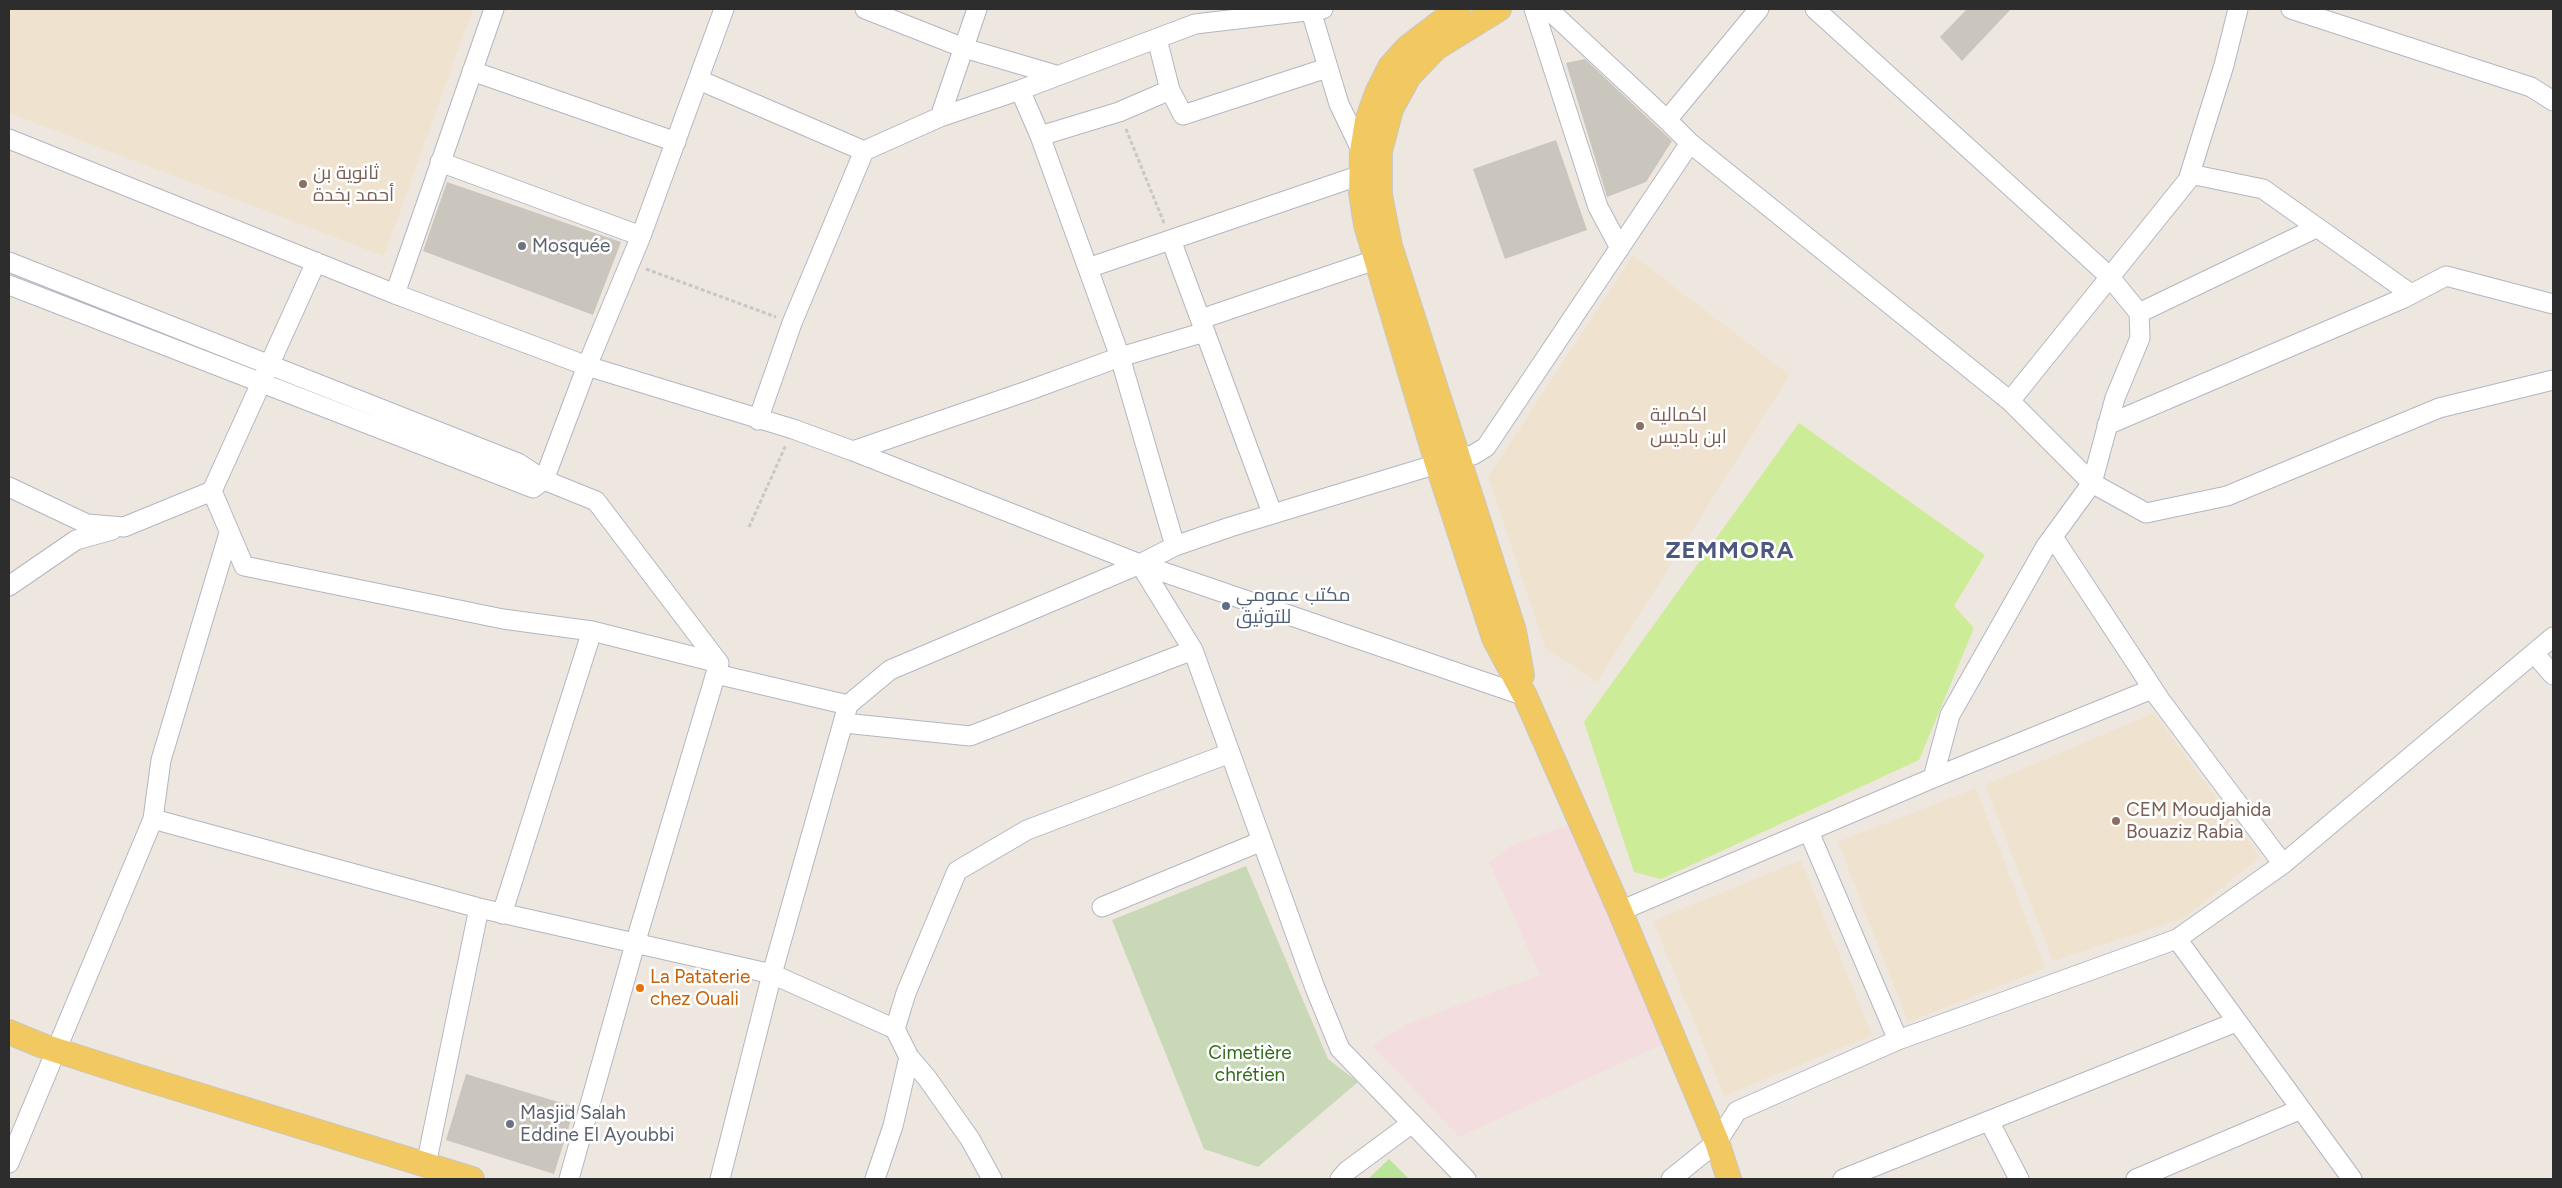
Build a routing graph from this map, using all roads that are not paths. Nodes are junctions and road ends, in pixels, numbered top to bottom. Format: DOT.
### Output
graph roads {
  1 [pos="494,9"];
  2 [pos="724,9"];
  3 [pos="865,9"];
  4 [pos="977,9"];
  5 [pos="1458,9"];
  6 [pos="1499,9"];
  7 [pos="1534,9"];
  8 [pos="1548,9"];
  9 [pos="1759,9"];
  10 [pos="1815,9"];
  11 [pos="2238,9"];
  12 [pos="2292,9"];
  13 [pos="1317,10"];
  14 [pos="1286,11"];
  15 [pos="1193,16"];
  16 [pos="1157,39"];
  17 [pos="964,48"];
  18 [pos="1327,68"];
  19 [pos="472,71"];
  20 [pos="1056,75"];
  21 [pos="699,80"];
  22 [pos="1020,90"];
  23 [pos="1170,90"];
  24 [pos="2553,101"];
  25 [pos="940,117"];
  26 [pos="1667,120"];
  27 [pos="1040,136"];
  28 [pos="9,139"];
  29 [pos="676,142"];
  30 [pos="1690,143"];
  31 [pos="864,151"];
  32 [pos="440,162"];
  33 [pos="1362,163"];
  34 [pos="2190,174"];
  35 [pos="2316,228"];
  36 [pos="641,236"];
  37 [pos="1171,240"];
  38 [pos="1620,248"];
  39 [pos="1375,260"];
  40 [pos="9,262"];
  41 [pos="316,262"];
  42 [pos="1088,268"];
  43 [pos="2109,276"];
  44 [pos="9,285"];
  45 [pos="395,294"];
  46 [pos="2411,294"];
  47 [pos="2553,304"];
  48 [pos="2139,313"];
  49 [pos="1203,325"];
  50 [pos="1120,357"];
  51 [pos="268,365"];
  52 [pos="587,366"];
  53 [pos="2553,380"];
  54 [pos="261,383"];
  55 [pos="2010,401"];
  56 [pos="758,420"];
  57 [pos="2107,425"];
  58 [pos="853,451"];
  59 [pos="1447,460"];
  60 [pos="544,480"];
  61 [pos="2092,483"];
  62 [pos="9,487"];
  63 [pos="212,491"];
  64 [pos="1272,512"];
  65 [pos="124,527"];
  66 [pos="229,533"];
  67 [pos="2052,537"];
  68 [pos="1175,546"];
  69 [pos="1140,564"];
  70 [pos="9,586"];
  71 [pos="592,631"];
  72 [pos="2553,637"];
  73 [pos="1193,650"];
  74 [pos="2534,653"];
  75 [pos="718,668"];
  76 [pos="2553,675"];
  77 [pos="1525,696"];
  78 [pos="2159,698"];
  79 [pos="846,714"];
  80 [pos="1230,753"];
  81 [pos="1933,778"];
  82 [pos="154,819"];
  83 [pos="1809,832"];
  84 [pos="1262,842"];
  85 [pos="2283,864"];
  86 [pos="1102,907"];
  87 [pos="479,908"];
  88 [pos="1620,911"];
  89 [pos="502,914"];
  90 [pos="2177,939"];
  91 [pos="635,944"];
  92 [pos="772,974"];
  93 [pos="2236,1022"];
  94 [pos="895,1029"];
  95 [pos="9,1032"];
  96 [pos="1898,1040"];
  97 [pos="57,1050"];
  98 [pos="909,1057"];
  99 [pos="2301,1109"];
  100 [pos="1989,1121"];
  101 [pos="1412,1123"];
  102 [pos="1717,1142"];
  103 [pos="9,1163"];
  104 [pos="426,1165"];
  105 [pos="471,1179"];
  106 [pos="569,1179"];
  107 [pos="720,1179"];
  108 [pos="875,1179"];
  109 [pos="992,1179"];
  110 [pos="1340,1179"];
  111 [pos="1466,1179"];
  112 [pos="1671,1179"];
  113 [pos="1729,1179"];
  114 [pos="1843,1179"];
  115 [pos="2019,1179"];
  116 [pos="2136,1179"];
  117 [pos="2352,1179"];
  1 -- 19 [label="street"];
  2 -- 21 [label="street"];
  3 -- 17 [label="street"];
  4 -- 17 [label="street"];
  5 -- 33 [label="main road"];
  6 -- 59 [label="main road"];
  7 -- 38 [label="street"];
  8 -- 26 [label="street"];
  9 -- 26 [label="street"];
  10 -- 43 [label="street"];
  11 -- 34 [label="street"];
  12 -- 24 [label="street"];
  13 -- 14 [label="street"];
  13 -- 18 [label="street"];
  14 -- 15 [label="street"];
  15 -- 16 [label="street"];
  16 -- 20 [label="street"];
  16 -- 23 [label="street"];
  17 -- 20 [label="street"];
  17 -- 25 [label="street"];
  18 -- 23 [label="street"];
  18 -- 33 [label="street"];
  19 -- 29 [label="street"];
  19 -- 32 [label="street"];
  20 -- 22 [label="street"];
  21 -- 29 [label="street"];
  21 -- 31 [label="street"];
  22 -- 25 [label="street"];
  22 -- 27 [label="street"];
  23 -- 27 [label="street"];
  25 -- 31 [label="street"];
  26 -- 30 [label="street"];
  27 -- 42 [label="street"];
  28 -- 41 [label="street"];
  29 -- 36 [label="street"];
  30 -- 38 [label="street"];
  30 -- 55 [label="street"];
  31 -- 56 [label="street"];
  32 -- 36 [label="street"];
  32 -- 45 [label="street"];
  33 -- 37 [label="street"];
  33 -- 39 [label="main road"];
  34 -- 35 [label="street"];
  34 -- 43 [label="street"];
  35 -- 46 [label="street"];
  35 -- 48 [label="street"];
  36 -- 52 [label="street"];
  37 -- 42 [label="street"];
  37 -- 49 [label="street"];
  38 -- 59 [label="street"];
  39 -- 49 [label="street"];
  39 -- 59 [label="main road"];
  40 -- 51 [label="street"];
  41 -- 45 [label="street"];
  41 -- 51 [label="street"];
  42 -- 50 [label="street"];
  43 -- 48 [label="street"];
  43 -- 55 [label="street"];
  44 -- 54 [label="street"];
  45 -- 52 [label="street"];
  46 -- 47 [label="street"];
  46 -- 57 [label="street"];
  48 -- 57 [label="street"];
  49 -- 50 [label="street"];
  49 -- 64 [label="street"];
  50 -- 58 [label="street"];
  50 -- 68 [label="street"];
  51 -- 54 [label="street"];
  51 -- 60 [label="street"];
  52 -- 56 [label="street"];
  52 -- 60 [label="street"];
  53 -- 61 [label="street"];
  54 -- 60 [label="street"];
  54 -- 63 [label="street"];
  55 -- 61 [label="street"];
  56 -- 58 [label="street"];
  57 -- 61 [label="street"];
  58 -- 69 [label="street"];
  59 -- 64 [label="street"];
  59 -- 77 [label="main road"];
  60 -- 75 [label="street"];
  61 -- 67 [label="street"];
  62 -- 65 [label="street"];
  63 -- 65 [label="street"];
  63 -- 66 [label="street"];
  64 -- 68 [label="street"];
  65 -- 70 [label="street"];
  66 -- 71 [label="street"];
  66 -- 82 [label="street"];
  67 -- 78 [label="street"];
  67 -- 81 [label="street"];
  68 -- 69 [label="street"];
  69 -- 73 [label="street"];
  69 -- 77 [label="street"];
  69 -- 79 [label="street"];
  71 -- 75 [label="street"];
  71 -- 89 [label="street"];
  72 -- 74 [label="street"];
  73 -- 79 [label="street"];
  73 -- 80 [label="street"];
  74 -- 76 [label="street"];
  74 -- 85 [label="street"];
  75 -- 79 [label="street"];
  75 -- 91 [label="street"];
  77 -- 88 [label="main road"];
  78 -- 81 [label="street"];
  78 -- 85 [label="street"];
  79 -- 92 [label="street"];
  80 -- 84 [label="street"];
  80 -- 94 [label="street"];
  81 -- 83 [label="street"];
  82 -- 87 [label="street"];
  82 -- 97 [label="street"];
  83 -- 88 [label="street"];
  83 -- 96 [label="street"];
  84 -- 86 [label="street"];
  84 -- 101 [label="street"];
  85 -- 90 [label="street"];
  87 -- 89 [label="street"];
  87 -- 104 [label="street"];
  88 -- 102 [label="main road"];
  89 -- 91 [label="street"];
  90 -- 93 [label="street"];
  90 -- 96 [label="street"];
  91 -- 92 [label="street"];
  91 -- 106 [label="street"];
  92 -- 94 [label="street"];
  92 -- 107 [label="street"];
  93 -- 99 [label="street"];
  93 -- 100 [label="street"];
  94 -- 98 [label="street"];
  95 -- 97 [label="main road"];
  96 -- 102 [label="street"];
  97 -- 103 [label="street"];
  97 -- 104 [label="main road"];
  98 -- 108 [label="street"];
  98 -- 109 [label="street"];
  99 -- 116 [label="street"];
  99 -- 117 [label="street"];
  100 -- 114 [label="street"];
  100 -- 115 [label="street"];
  101 -- 110 [label="street"];
  101 -- 111 [label="street"];
  102 -- 112 [label="street"];
  102 -- 113 [label="main road"];
  104 -- 105 [label="main road"];
}
